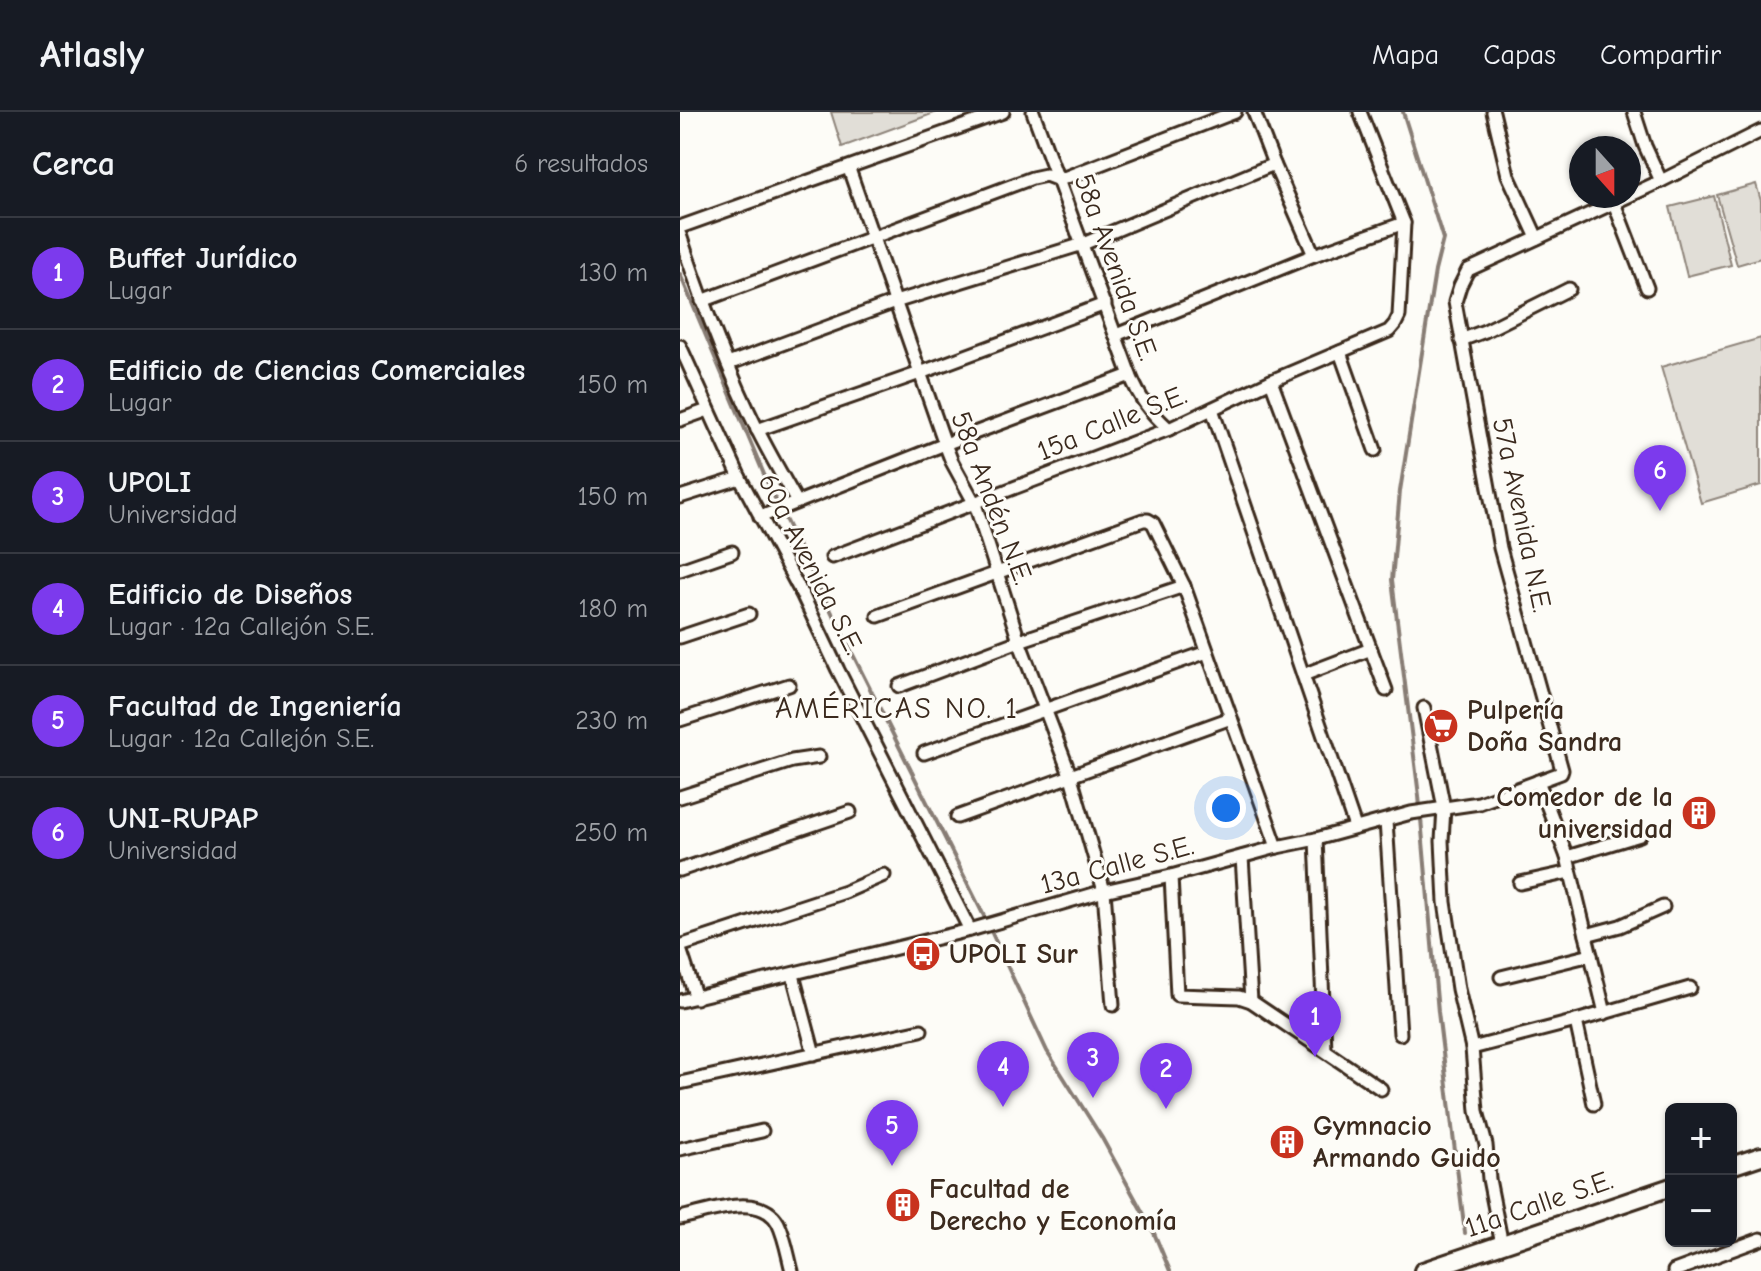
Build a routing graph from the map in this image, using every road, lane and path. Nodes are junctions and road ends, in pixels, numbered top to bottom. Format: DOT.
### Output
graph roads {
  1 [pos="1003,112"];
  2 [pos="1033,112"];
  3 [pos="1235,112"];
  4 [pos="1254,112"];
  5 [pos="1360,112"];
  6 [pos="1493,112"];
  7 [pos="1634,112"];
  8 [pos="1761,131"];
  9 [pos="1274,164"];
  10 [pos="849,169"];
  11 [pos="1059,180"];
  12 [pos="1661,181"];
  13 [pos="1641,190"];
  14 [pos="1603,208"];
  15 [pos="1616,208"];
  16 [pos="1404,223"];
  17 [pos="680,227"];
  18 [pos="680,235"];
  19 [pos="873,237"];
  20 [pos="1537,238"];
  21 [pos="1083,244"];
  22 [pos="1314,255"];
  23 [pos="1647,288"];
  24 [pos="1569,289"];
  25 [pos="702,301"];
  26 [pos="895,302"];
  27 [pos="1105,304"];
  28 [pos="1116,335"];
  29 [pos="1461,340"];
  30 [pos="680,346"];
  31 [pos="1340,352"];
  32 [pos="728,364"];
  33 [pos="920,373"];
  34 [pos="1130,375"];
  35 [pos="1271,381"];
  36 [pos="1212,409"];
  37 [pos="708,410"];
  38 [pos="680,420"];
  39 [pos="1169,429"];
  40 [pos="757,430"];
  41 [pos="945,444"];
  42 [pos="1375,450"];
  43 [pos="740,478"];
  44 [pos="680,497"];
  45 [pos="794,504"];
  46 [pos="975,504"];
  47 [pos="760,517"];
  48 [pos="732,552"];
  49 [pos="832,557"];
  50 [pos="680,570"];
  51 [pos="997,572"];
  52 [pos="1184,586"];
  53 [pos="749,614"];
  54 [pos="878,616"];
  55 [pos="680,637"];
  56 [pos="1019,641"];
  57 [pos="1371,649"];
  58 [pos="1207,652"];
  59 [pos="1303,675"];
  60 [pos="789,685"];
  61 [pos="899,686"];
  62 [pos="1386,690"];
  63 [pos="1424,708"];
  64 [pos="1046,709"];
  65 [pos="1231,718"];
  66 [pos="680,720"];
  67 [pos="924,753"];
  68 [pos="819,757"];
  69 [pos="1562,770"];
  70 [pos="1071,777"];
  71 [pos="1538,781"];
  72 [pos="680,797"];
  73 [pos="1444,808"];
  74 [pos="850,812"];
  75 [pos="957,817"];
  76 [pos="1386,821"];
  77 [pos="1355,827"];
  78 [pos="1640,835"];
  79 [pos="1316,839"];
  80 [pos="1277,847"];
  81 [pos="1242,857"];
  82 [pos="1567,857"];
  83 [pos="680,870"];
  84 [pos="1570,872"];
  85 [pos="884,875"];
  86 [pos="1171,876"];
  87 [pos="1520,883"];
  88 [pos="1104,891"];
  89 [pos="1663,907"];
  90 [pos="976,929"];
  91 [pos="1586,935"];
  92 [pos="680,947"];
  93 [pos="1591,955"];
  94 [pos="793,975"];
  95 [pos="1501,977"];
  96 [pos="1690,988"];
  97 [pos="696,998"];
  98 [pos="680,1001"];
  99 [pos="1251,1001"];
  100 [pos="1113,1005"];
  101 [pos="1605,1013"];
  102 [pos="1576,1021"];
  103 [pos="921,1030"];
  104 [pos="1400,1034"];
  105 [pos="1472,1048"];
  106 [pos="1325,1050"];
  107 [pos="814,1054"];
  108 [pos="680,1083"];
  109 [pos="1381,1089"];
  110 [pos="1594,1104"];
  111 [pos="762,1131"];
  112 [pos="680,1149"];
  113 [pos="1761,1156"];
  114 [pos="1737,1164"];
  115 [pos="1665,1189"];
  116 [pos="680,1218"];
  117 [pos="1761,1239"];
  118 [pos="1502,1245"];
  119 [pos="792,1271"];
  120 [pos="1423,1271"];
  121 [pos="1674,1271"];
  1 -- 10 [label="street"];
  2 -- 11 [label="street, 58a Avenida S.E."];
  3 -- 11 [label="street"];
  4 -- 9 [label="street"];
  5 -- 16 [label="street"];
  6 -- 20 [label="street"];
  7 -- 12 [label="street"];
  8 -- 12 [label="street"];
  9 -- 21 [label="street"];
  9 -- 22 [label="street"];
  10 -- 17 [label="street"];
  10 -- 19 [label="street, 58a Andén N.E."];
  11 -- 19 [label="street"];
  11 -- 21 [label="street, 58a Avenida S.E."];
  12 -- 13 [label="street"];
  14 -- 20 [label="street"];
  15 -- 23 [label="street"];
  16 -- 22 [label="street"];
  16 -- 31 [label="street, 15a Calle S.E."];
  18 -- 25 [label="street"];
  19 -- 25 [label="street"];
  19 -- 26 [label="street, 58a Andén N.E."];
  20 -- 29 [label="street, 57a Avenida N.E."];
  21 -- 26 [label="street"];
  21 -- 27 [label="street, 58a Avenida S.E."];
  22 -- 28 [label="street"];
  24 -- 29 [label="street"];
  25 -- 32 [label="street"];
  26 -- 32 [label="street"];
  26 -- 33 [label="street, 58a Andén N.E."];
  27 -- 28 [label="street, 58a Avenida S.E."];
  27 -- 33 [label="street"];
  28 -- 34 [label="street, 58a Avenida S.E."];
  29 -- 69 [label="street, 57a Avenida N.E."];
  30 -- 37 [label="street, 60a Avenida S.E."];
  31 -- 35 [label="street, 15a Calle S.E."];
  31 -- 42 [label="street"];
  32 -- 40 [label="street"];
  33 -- 40 [label="street"];
  33 -- 41 [label="street, 58a Andén N.E."];
  34 -- 39 [label="street, 58a Avenida S.E."];
  34 -- 41 [label="street"];
  35 -- 36 [label="street, 15a Calle S.E."];
  35 -- 57 [label="street"];
  36 -- 39 [label="street, 15a Calle S.E."];
  36 -- 59 [label="street"];
  37 -- 38 [label="street"];
  37 -- 43 [label="street, 60a Avenida S.E."];
  39 -- 46 [label="street, 15a Calle S.E."];
  40 -- 45 [label="street"];
  41 -- 45 [label="street"];
  41 -- 46 [label="street, 58a Andén N.E."];
  43 -- 44 [label="street"];
  43 -- 47 [label="street, 60a Avenida S.E."];
  45 -- 47 [label="street"];
  46 -- 49 [label="street, 15a Calle S.E."];
  46 -- 51 [label="street, 58a Andén N.E."];
  47 -- 90 [label="street, 60a Avenida S.E."];
  48 -- 50 [label="street"];
  51 -- 52 [label="street"];
  51 -- 54 [label="street"];
  51 -- 56 [label="street, 58a Andén N.E."];
  52 -- 56 [label="street"];
  52 -- 58 [label="street"];
  53 -- 55 [label="street"];
  56 -- 61 [label="street"];
  56 -- 64 [label="street, 58a Andén N.E."];
  57 -- 59 [label="street"];
  57 -- 62 [label="street"];
  58 -- 64 [label="street"];
  58 -- 65 [label="street"];
  59 -- 77 [label="street"];
  60 -- 66 [label="street"];
  63 -- 73 [label="street"];
  64 -- 67 [label="street"];
  64 -- 70 [label="street, 58a Andén N.E."];
  65 -- 70 [label="street"];
  65 -- 80 [label="street"];
  68 -- 72 [label="street"];
  69 -- 71 [label="street, 13a Calle S.E."];
  70 -- 75 [label="street"];
  70 -- 88 [label="street, 58a Andén N.E."];
  71 -- 73 [label="street, 13a Calle S.E."];
  71 -- 82 [label="street"];
  73 -- 76 [label="street, 13a Calle S.E."];
  73 -- 105 [label="street"];
  74 -- 83 [label="street"];
  76 -- 77 [label="street, 13a Calle S.E."];
  76 -- 104 [label="street"];
  77 -- 79 [label="street, 13a Calle S.E."];
  78 -- 82 [label="street"];
  79 -- 80 [label="street, 13a Calle S.E."];
  79 -- 106 [label="street"];
  80 -- 81 [label="street, 13a Calle S.E."];
  81 -- 86 [label="street, 13a Calle S.E."];
  81 -- 99 [label="street"];
  82 -- 84 [label="street"];
  84 -- 87 [label="street"];
  84 -- 91 [label="street"];
  85 -- 92 [label="street"];
  86 -- 88 [label="street, 13a Calle S.E."];
  86 -- 99 [label="street"];
  88 -- 90 [label="street, 13a Calle S.E."];
  88 -- 100 [label="street, 58a Andén N.E."];
  89 -- 91 [label="street"];
  90 -- 94 [label="street, 13a Calle S.E."];
  91 -- 93 [label="street"];
  92 -- 97 [label="street"];
  93 -- 95 [label="street"];
  93 -- 101 [label="street"];
  94 -- 97 [label="street, 13a Calle S.E."];
  94 -- 107 [label="street"];
  96 -- 101 [label="street"];
  97 -- 98 [label="street, 13a Calle S.E."];
  99 -- 106 [label="street"];
  101 -- 102 [label="street"];
  102 -- 105 [label="street"];
  102 -- 110 [label="street"];
  103 -- 107 [label="street"];
  105 -- 118 [label="street"];
  106 -- 109 [label="street"];
  107 -- 108 [label="street"];
  111 -- 112 [label="street"];
  113 -- 114 [label="street"];
  115 -- 118 [label="street, 11a Calle S.E."];
  116 -- 119 [label="street"];
  117 -- 121 [label="street"];
  118 -- 120 [label="street, 11a Calle S.E."];
}
